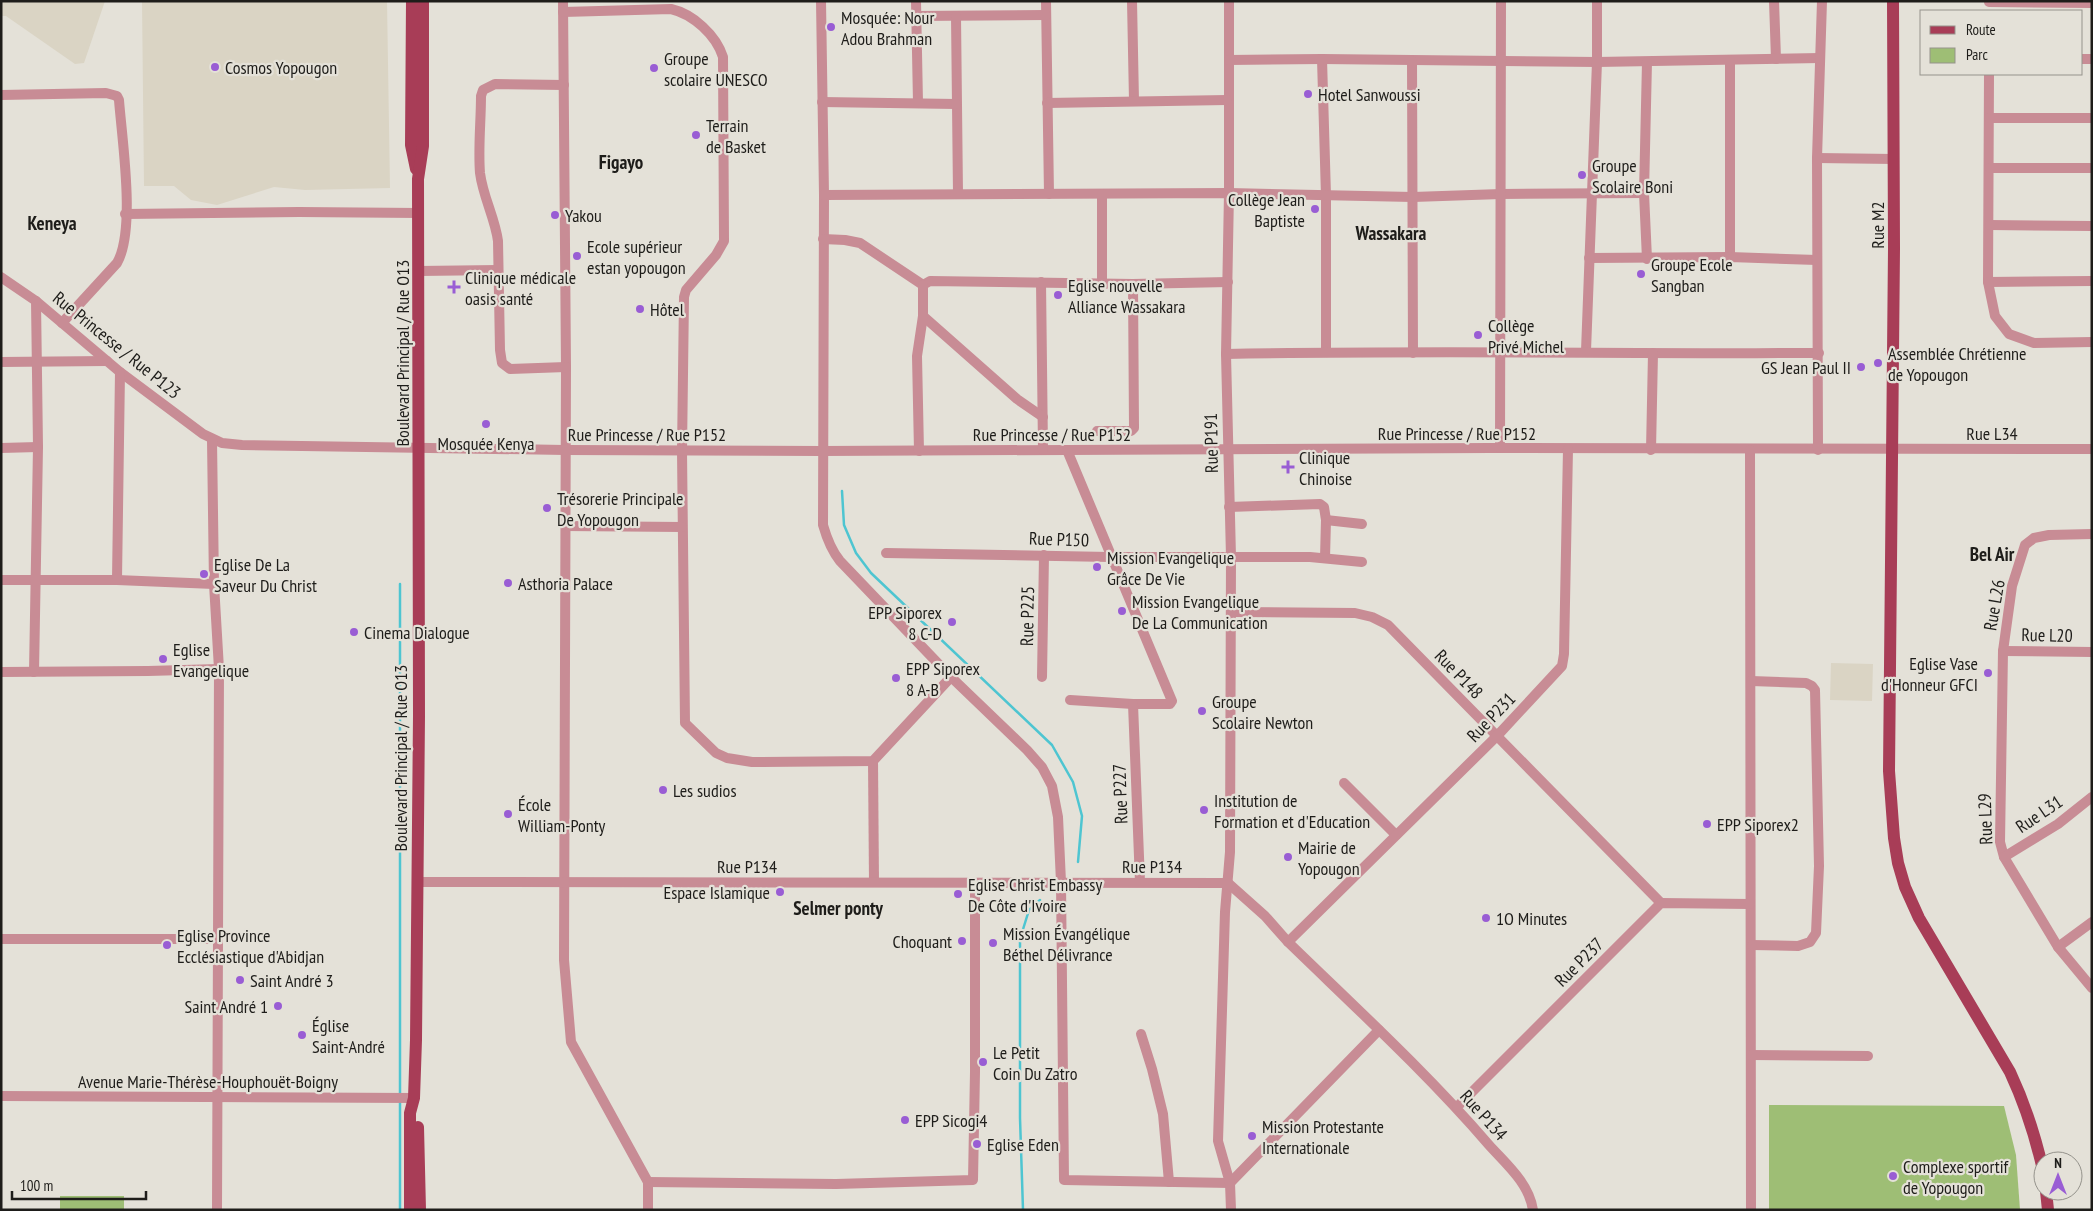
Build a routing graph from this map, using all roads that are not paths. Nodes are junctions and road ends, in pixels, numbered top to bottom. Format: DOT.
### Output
graph roads {
  1 [pos="412,1"];
  2 [pos="423,1"];
  3 [pos="821,1"];
  4 [pos="916,1"];
  5 [pos="1046,1"];
  6 [pos="1132,1"];
  7 [pos="1229,1"];
  8 [pos="1501,1"];
  9 [pos="1597,1"];
  10 [pos="1774,1"];
  11 [pos="1822,1"];
  12 [pos="1893,1"];
  13 [pos="2092,3"];
  14 [pos="1989,5"];
  15 [pos="563,6"];
  16 [pos="1046,15"];
  17 [pos="917,16"];
  18 [pos="956,16"];
  19 [pos="1820,58"];
  20 [pos="1322,59"];
  21 [pos="1776,59"];
  22 [pos="1229,60"];
  23 [pos="1730,60"];
  24 [pos="1412,61"];
  25 [pos="1500,61"];
  26 [pos="1597,62"];
  27 [pos="1647,62"];
  28 [pos="1989,75"];
  29 [pos="564,85"];
  30 [pos="1,95"];
  31 [pos="1227,100"];
  32 [pos="1134,101"];
  33 [pos="822,102"];
  34 [pos="918,103"];
  35 [pos="956,104"];
  36 [pos="1047,104"];
  37 [pos="1989,118"];
  38 [pos="2092,118"];
  39 [pos="1818,158"];
  40 [pos="1894,159"];
  41 [pos="1990,168"];
  42 [pos="2092,168"];
  43 [pos="418,179"];
  44 [pos="1229,193"];
  45 [pos="1644,193"];
  46 [pos="958,194"];
  47 [pos="1049,194"];
  48 [pos="1102,194"];
  49 [pos="1501,194"];
  50 [pos="1593,194"];
  51 [pos="824,196"];
  52 [pos="1326,196"];
  53 [pos="1413,197"];
  54 [pos="419,213"];
  55 [pos="125,214"];
  56 [pos="1990,225"];
  57 [pos="2092,226"];
  58 [pos="823,239"];
  59 [pos="1730,257"];
  60 [pos="1589,258"];
  61 [pos="1647,259"];
  62 [pos="1817,260"];
  63 [pos="498,270"];
  64 [pos="419,271"];
  65 [pos="1,278"];
  66 [pos="2092,281"];
  67 [pos="1041,282"];
  68 [pos="1228,282"];
  69 [pos="1988,282"];
  70 [pos="1102,283"];
  71 [pos="1133,284"];
  72 [pos="923,285"];
  73 [pos="36,300"];
  74 [pos="923,316"];
  75 [pos="62,323"];
  76 [pos="2092,342"];
  77 [pos="1326,352"];
  78 [pos="1413,352"];
  79 [pos="1586,352"];
  80 [pos="1819,352"];
  81 [pos="1501,353"];
  82 [pos="1653,353"];
  83 [pos="1226,354"];
  84 [pos="107,361"];
  85 [pos="1,362"];
  86 [pos="36,362"];
  87 [pos="566,367"];
  88 [pos="120,372"];
  89 [pos="1043,417"];
  90 [pos="1096,431"];
  91 [pos="212,440"];
  92 [pos="38,447"];
  93 [pos="419,447"];
  94 [pos="1,448"];
  95 [pos="1500,448"];
  96 [pos="2092,448"];
  97 [pos="1568,449"];
  98 [pos="1893,449"];
  99 [pos="565,450"];
  100 [pos="1043,450"];
  101 [pos="1067,450"];
  102 [pos="1227,450"];
  103 [pos="1651,450"];
  104 [pos="1750,450"];
  105 [pos="1818,450"];
  106 [pos="682,451"];
  107 [pos="920,451"];
  108 [pos="822,452"];
  109 [pos="1229,507"];
  110 [pos="1326,520"];
  111 [pos="1362,524"];
  112 [pos="565,526"];
  113 [pos="682,527"];
  114 [pos="2092,534"];
  115 [pos="886,553"];
  116 [pos="1044,555"];
  117 [pos="1110,557"];
  118 [pos="1231,557"];
  119 [pos="1324,558"];
  120 [pos="1362,562"];
  121 [pos="1,580"];
  122 [pos="35,580"];
  123 [pos="116,580"];
  124 [pos="214,584"];
  125 [pos="1231,612"];
  126 [pos="2002,651"];
  127 [pos="2092,652"];
  128 [pos="218,669"];
  129 [pos="1,672"];
  130 [pos="34,672"];
  131 [pos="951,677"];
  132 [pos="1042,677"];
  133 [pos="1751,681"];
  134 [pos="1070,700"];
  135 [pos="1133,704"];
  136 [pos="1497,736"];
  137 [pos="873,761"];
  138 [pos="1344,783"];
  139 [pos="2092,797"];
  140 [pos="1396,835"];
  141 [pos="2004,857"];
  142 [pos="417,882"];
  143 [pos="874,882"];
  144 [pos="1061,882"];
  145 [pos="1140,882"];
  146 [pos="565,883"];
  147 [pos="976,884"];
  148 [pos="1228,884"];
  149 [pos="1662,902"];
  150 [pos="1750,904"];
  151 [pos="2092,922"];
  152 [pos="1,939"];
  153 [pos="217,939"];
  154 [pos="1288,942"];
  155 [pos="1752,945"];
  156 [pos="2058,947"];
  157 [pos="2092,988"];
  158 [pos="1378,1030"];
  159 [pos="1140,1034"];
  160 [pos="1751,1055"];
  161 [pos="1868,1056"];
  162 [pos="1,1096"];
  163 [pos="216,1097"];
  164 [pos="414,1098"];
  165 [pos="1457,1107"];
  166 [pos="2038,1151"];
  167 [pos="648,1182"];
  168 [pos="1169,1182"];
  169 [pos="1230,1183"];
  170 [pos="217,1210"];
  171 [pos="410,1210"];
  172 [pos="420,1210"];
  173 [pos="648,1210"];
  174 [pos="1230,1210"];
  175 [pos="1533,1210"];
  176 [pos="1751,1210"];
  1 -- 43 [label="main road, Boulevard Principal / Rue O13"];
  2 -- 43 [label="main road, Boulevard Principal / Rue O13"];
  3 -- 33 [label="street"];
  4 -- 17 [label="street"];
  5 -- 16 [label="street"];
  6 -- 32 [label="street"];
  7 -- 22 [label="street, Rue P191"];
  8 -- 25 [label="street"];
  9 -- 26 [label="street"];
  10 -- 21 [label="street"];
  11 -- 19 [label="street"];
  12 -- 40 [label="main road, Rue M2"];
  13 -- 14 [label="street"];
  15 -- 29 [label="street"];
  15 -- 106 [label="street"];
  16 -- 18 [label="street"];
  16 -- 36 [label="street"];
  17 -- 18 [label="street"];
  17 -- 34 [label="street"];
  18 -- 35 [label="street"];
  19 -- 21 [label="street"];
  19 -- 39 [label="street"];
  20 -- 22 [label="street"];
  20 -- 24 [label="street"];
  20 -- 52 [label="street"];
  21 -- 23 [label="street"];
  22 -- 31 [label="street, Rue P191"];
  23 -- 27 [label="street"];
  23 -- 59 [label="street"];
  24 -- 25 [label="street"];
  24 -- 53 [label="street"];
  25 -- 26 [label="street"];
  25 -- 49 [label="street"];
  26 -- 27 [label="street"];
  26 -- 50 [label="street"];
  27 -- 45 [label="street"];
  28 -- 37 [label="street"];
  29 -- 63 [label="street"];
  29 -- 87 [label="street"];
  30 -- 55 [label="street"];
  31 -- 32 [label="street"];
  31 -- 44 [label="street, Rue P191"];
  32 -- 36 [label="street"];
  33 -- 34 [label="street"];
  33 -- 51 [label="street"];
  34 -- 35 [label="street"];
  35 -- 46 [label="street"];
  36 -- 47 [label="street"];
  37 -- 38 [label="street"];
  37 -- 41 [label="street"];
  39 -- 40 [label="street"];
  39 -- 62 [label="street"];
  40 -- 98 [label="main road, Rue M2"];
  41 -- 42 [label="street"];
  41 -- 56 [label="street"];
  43 -- 54 [label="main road, Boulevard Principal / Rue O13"];
  44 -- 48 [label="street"];
  44 -- 52 [label="street"];
  44 -- 68 [label="street, Rue P191"];
  45 -- 50 [label="street"];
  45 -- 61 [label="street"];
  46 -- 47 [label="street"];
  46 -- 51 [label="street"];
  47 -- 48 [label="street"];
  48 -- 70 [label="street"];
  49 -- 50 [label="street"];
  49 -- 53 [label="street"];
  49 -- 81 [label="street"];
  50 -- 60 [label="street"];
  51 -- 58 [label="street"];
  52 -- 53 [label="street"];
  52 -- 77 [label="street"];
  53 -- 78 [label="street"];
  54 -- 55 [label="street"];
  54 -- 64 [label="main road, Boulevard Principal / Rue O13"];
  55 -- 75 [label="street"];
  56 -- 57 [label="street"];
  56 -- 69 [label="street"];
  58 -- 72 [label="street"];
  58 -- 108 [label="street"];
  59 -- 61 [label="street"];
  59 -- 62 [label="street"];
  60 -- 61 [label="street"];
  60 -- 79 [label="street"];
  62 -- 80 [label="street"];
  63 -- 64 [label="street"];
  63 -- 87 [label="street"];
  64 -- 93 [label="main road, Boulevard Principal / Rue O13"];
  65 -- 73 [label="street, Rue Princesse / Rue P123"];
  66 -- 69 [label="street"];
  67 -- 70 [label="street"];
  67 -- 72 [label="street"];
  67 -- 89 [label="street"];
  68 -- 71 [label="street"];
  68 -- 83 [label="street, Rue P191"];
  69 -- 76 [label="street"];
  70 -- 71 [label="street"];
  71 -- 90 [label="street"];
  72 -- 74 [label="street"];
  73 -- 75 [label="street, Rue Princesse / Rue P123"];
  73 -- 86 [label="street"];
  74 -- 89 [label="street"];
  74 -- 107 [label="street"];
  75 -- 84 [label="street, Rue Princesse / Rue P123"];
  77 -- 78 [label="street"];
  77 -- 83 [label="street"];
  78 -- 81 [label="street"];
  79 -- 81 [label="street"];
  79 -- 82 [label="street"];
  80 -- 82 [label="street"];
  80 -- 105 [label="street"];
  81 -- 95 [label="street"];
  82 -- 103 [label="street"];
  83 -- 102 [label="street, Rue P191"];
  84 -- 86 [label="street"];
  84 -- 88 [label="street, Rue Princesse / Rue P123"];
  85 -- 86 [label="street"];
  86 -- 92 [label="street"];
  87 -- 99 [label="street"];
  88 -- 91 [label="street, Rue Princesse / Rue P123"];
  88 -- 123 [label="street"];
  89 -- 100 [label="street"];
  91 -- 93 [label="street, Rue Princesse / Rue P152"];
  91 -- 124 [label="street"];
  92 -- 94 [label="street"];
  92 -- 122 [label="street"];
  93 -- 99 [label="street, Rue Princesse / Rue P152"];
  93 -- 142 [label="main road, Boulevard Principal / Rue O13"];
  95 -- 97 [label="street, Rue Princesse / Rue P152"];
  95 -- 102 [label="street, Rue Princesse / Rue P152"];
  96 -- 98 [label="street, Rue L34"];
  97 -- 103 [label="street, Rue Princesse / Rue P152"];
  97 -- 136 [label="street, Rue P231"];
  98 -- 105 [label="street, Rue Princesse / Rue P152"];
  98 -- 166 [label="main road, Rue M2"];
  99 -- 106 [label="street, Rue Princesse / Rue P152"];
  99 -- 112 [label="street"];
  100 -- 101 [label="street, Rue Princesse / Rue P152"];
  100 -- 107 [label="street, Rue Princesse / Rue P152"];
  101 -- 102 [label="street, Rue Princesse / Rue P152"];
  101 -- 117 [label="street"];
  102 -- 109 [label="street, Rue P191"];
  103 -- 104 [label="street, Rue Princesse / Rue P152"];
  104 -- 105 [label="street, Rue Princesse / Rue P152"];
  104 -- 133 [label="street"];
  106 -- 108 [label="street, Rue Princesse / Rue P152"];
  106 -- 113 [label="street"];
  107 -- 108 [label="street, Rue Princesse / Rue P152"];
  108 -- 131 [label="street"];
  109 -- 110 [label="street"];
  109 -- 118 [label="street, Rue P191"];
  110 -- 111 [label="street"];
  110 -- 119 [label="street"];
  112 -- 113 [label="street"];
  112 -- 146 [label="street"];
  113 -- 137 [label="street"];
  114 -- 126 [label="street, Rue L26"];
  115 -- 116 [label="street, Rue P150"];
  116 -- 117 [label="street, Rue P150"];
  116 -- 132 [label="street, Rue P225"];
  117 -- 118 [label="street, Rue P150"];
  117 -- 135 [label="street"];
  118 -- 119 [label="street, Rue P150"];
  118 -- 125 [label="street, Rue P191"];
  119 -- 120 [label="street, Rue P150"];
  121 -- 122 [label="street"];
  122 -- 123 [label="street"];
  122 -- 130 [label="street"];
  123 -- 124 [label="street"];
  124 -- 128 [label="street"];
  125 -- 136 [label="street, Rue P148"];
  125 -- 148 [label="street, Rue P191"];
  126 -- 127 [label="street, Rue L20"];
  126 -- 141 [label="street, Rue L29"];
  128 -- 130 [label="street"];
  128 -- 153 [label="street"];
  129 -- 130 [label="street"];
  131 -- 137 [label="street"];
  131 -- 144 [label="street"];
  133 -- 150 [label="street"];
  133 -- 155 [label="street"];
  134 -- 135 [label="street"];
  135 -- 145 [label="street, Rue P227"];
  136 -- 140 [label="street, Rue P231"];
  136 -- 149 [label="street, Rue P148"];
  137 -- 143 [label="street"];
  138 -- 140 [label="street"];
  139 -- 141 [label="street, Rue L31"];
  140 -- 154 [label="street, Rue P231"];
  141 -- 156 [label="street, Rue L29"];
  142 -- 146 [label="street, Rue P134"];
  142 -- 164 [label="main road, Boulevard Principal / Rue O13"];
  143 -- 146 [label="street, Rue P134"];
  143 -- 147 [label="street, Rue P134"];
  144 -- 145 [label="street, Rue P134"];
  144 -- 147 [label="street, Rue P134"];
  144 -- 168 [label="street"];
  145 -- 148 [label="street, Rue P134"];
  146 -- 167 [label="street"];
  147 -- 167 [label="street"];
  148 -- 154 [label="street, Rue P134"];
  148 -- 169 [label="street, Rue P191"];
  149 -- 150 [label="street"];
  149 -- 165 [label="street, Rue P237"];
  150 -- 155 [label="street"];
  151 -- 156 [label="street"];
  152 -- 153 [label="street"];
  153 -- 163 [label="street"];
  154 -- 158 [label="street, Rue P134"];
  155 -- 160 [label="street"];
  156 -- 157 [label="street, Rue L29"];
  158 -- 165 [label="street, Rue P134"];
  158 -- 169 [label="street"];
  159 -- 168 [label="street"];
  160 -- 161 [label="street"];
  160 -- 176 [label="street"];
  162 -- 163 [label="street, Avenue Marie-Thérèse-Houphouët-Boigny"];
  163 -- 164 [label="street, Avenue Marie-Thérèse-Houphouët-Boigny"];
  163 -- 170 [label="street"];
  164 -- 171 [label="main road, Boulevard Principal / Rue O13"];
  164 -- 172 [label="main road, Boulevard Principal / Rue O13"];
  165 -- 175 [label="street, Rue P134"];
  167 -- 173 [label="street"];
  168 -- 169 [label="street"];
  169 -- 174 [label="street, Rue P191"];
}
